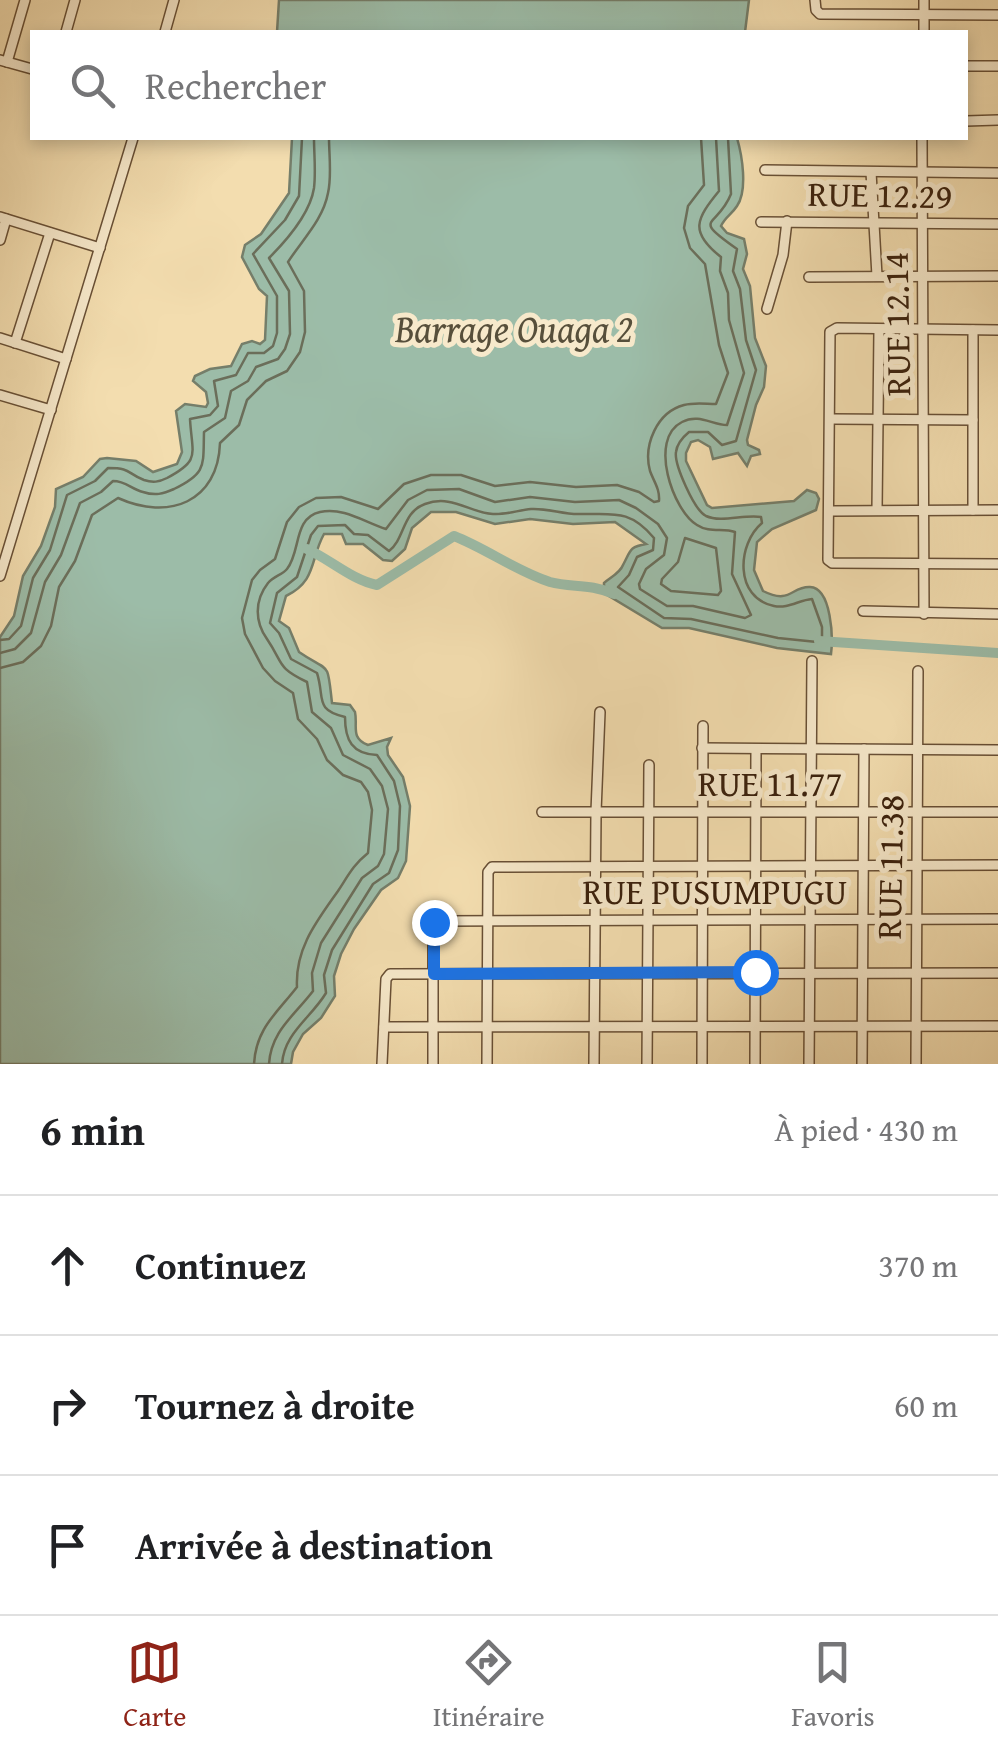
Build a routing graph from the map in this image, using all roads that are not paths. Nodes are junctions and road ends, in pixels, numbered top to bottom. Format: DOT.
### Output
graph roads {
  1 [pos="25,0"];
  2 [pos="75,0"];
  3 [pos="174,0"];
  4 [pos="816,0"];
  5 [pos="924,0"];
  6 [pos="924,13"];
  7 [pos="998,15"];
  8 [pos="67,30"];
  9 [pos="165,30"];
  10 [pos="924,30"];
  11 [pos="3,61"];
  12 [pos="968,66"];
  13 [pos="998,66"];
  14 [pos="30,68"];
  15 [pos="968,120"];
  16 [pos="998,120"];
  17 [pos="131,140"];
  18 [pos="922,140"];
  19 [pos="764,170"];
  20 [pos="871,172"];
  21 [pos="922,174"];
  22 [pos="998,174"];
  23 [pos="3,218"];
  24 [pos="787,220"];
  25 [pos="761,222"];
  26 [pos="872,223"];
  27 [pos="924,224"];
  28 [pos="998,224"];
  29 [pos="50,233"];
  30 [pos="0,240"];
  31 [pos="100,248"];
  32 [pos="876,276"];
  33 [pos="923,276"];
  34 [pos="998,276"];
  35 [pos="809,277"];
  36 [pos="767,309"];
  37 [pos="879,330"];
  38 [pos="924,330"];
  39 [pos="973,330"];
  40 [pos="998,330"];
  41 [pos="0,338"];
  42 [pos="15,343"];
  43 [pos="66,358"];
  44 [pos="0,395"];
  45 [pos="50,410"];
  46 [pos="832,419"];
  47 [pos="878,419"];
  48 [pos="925,420"];
  49 [pos="973,420"];
  50 [pos="877,509"];
  51 [pos="973,510"];
  52 [pos="998,510"];
  53 [pos="831,511"];
  54 [pos="924,511"];
  55 [pos="925,563"];
  56 [pos="998,564"];
  57 [pos="0,576"];
  58 [pos="862,611"];
  59 [pos="924,614"];
  60 [pos="998,614"];
  61 [pos="812,661"];
  62 [pos="918,672"];
  63 [pos="600,712"];
  64 [pos="703,726"];
  65 [pos="702,748"];
  66 [pos="756,748"];
  67 [pos="809,748"];
  68 [pos="864,749"];
  69 [pos="918,750"];
  70 [pos="998,750"];
  71 [pos="649,766"];
  72 [pos="701,811"];
  73 [pos="542,812"];
  74 [pos="596,812"];
  75 [pos="648,812"];
  76 [pos="756,812"];
  77 [pos="808,812"];
  78 [pos="864,812"];
  79 [pos="918,812"];
  80 [pos="998,812"];
  81 [pos="701,865"];
  82 [pos="756,865"];
  83 [pos="809,865"];
  84 [pos="862,865"];
  85 [pos="918,865"];
  86 [pos="998,865"];
  87 [pos="595,867"];
  88 [pos="648,867"];
  89 [pos="755,918"];
  90 [pos="808,918"];
  91 [pos="862,918"];
  92 [pos="917,919"];
  93 [pos="998,919"];
  94 [pos="594,920"];
  95 [pos="648,920"];
  96 [pos="701,920"];
  97 [pos="488,922"];
  98 [pos="647,972"];
  99 [pos="702,972"];
  100 [pos="755,972"];
  101 [pos="809,972"];
  102 [pos="861,972"];
  103 [pos="487,973"];
  104 [pos="593,973"];
  105 [pos="916,973"];
  106 [pos="434,974"];
  107 [pos="998,974"];
  108 [pos="809,1025"];
  109 [pos="384,1026"];
  110 [pos="434,1026"];
  111 [pos="487,1026"];
  112 [pos="593,1026"];
  113 [pos="648,1026"];
  114 [pos="701,1026"];
  115 [pos="754,1026"];
  116 [pos="862,1026"];
  117 [pos="916,1026"];
  118 [pos="998,1026"];
  119 [pos="382,1064"];
  120 [pos="433,1064"];
  121 [pos="487,1064"];
  122 [pos="594,1064"];
  123 [pos="647,1064"];
  124 [pos="702,1064"];
  125 [pos="755,1064"];
  126 [pos="809,1064"];
  127 [pos="862,1064"];
  128 [pos="916,1064"];
  1 -- 11 [label="street"];
  2 -- 8 [label="street"];
  3 -- 9 [label="street"];
  4 -- 6 [label="street"];
  5 -- 6 [label="street"];
  6 -- 7 [label="street"];
  6 -- 10 [label="street"];
  11 -- 14 [label="street"];
  12 -- 13 [label="street"];
  15 -- 16 [label="street"];
  17 -- 31 [label="street"];
  18 -- 21 [label="street, RUE 12.14"];
  19 -- 20 [label="street"];
  20 -- 21 [label="street"];
  20 -- 26 [label="street"];
  21 -- 22 [label="street"];
  21 -- 27 [label="street, RUE 12.14"];
  23 -- 29 [label="street"];
  23 -- 30 [label="street"];
  24 -- 25 [label="street, RUE 12.29"];
  24 -- 26 [label="street, RUE 12.29"];
  24 -- 36 [label="street"];
  26 -- 27 [label="street, RUE 12.29"];
  26 -- 32 [label="street"];
  27 -- 28 [label="street, RUE 12.29"];
  27 -- 33 [label="street, RUE 12.14"];
  29 -- 31 [label="street"];
  29 -- 42 [label="street"];
  31 -- 43 [label="street"];
  32 -- 33 [label="street"];
  32 -- 35 [label="street"];
  33 -- 34 [label="street"];
  33 -- 38 [label="street, RUE 12.14"];
  37 -- 38 [label="street"];
  37 -- 46 [label="street"];
  37 -- 47 [label="street"];
  38 -- 39 [label="street"];
  38 -- 48 [label="street, RUE 12.14"];
  39 -- 40 [label="street"];
  39 -- 49 [label="street"];
  41 -- 42 [label="street"];
  42 -- 43 [label="street"];
  43 -- 45 [label="street"];
  44 -- 45 [label="street"];
  45 -- 57 [label="street"];
  46 -- 47 [label="street"];
  46 -- 53 [label="street"];
  47 -- 48 [label="street"];
  47 -- 50 [label="street"];
  48 -- 49 [label="street"];
  48 -- 54 [label="street, RUE 12.14"];
  49 -- 51 [label="street"];
  50 -- 53 [label="street"];
  50 -- 54 [label="street"];
  51 -- 52 [label="street"];
  51 -- 54 [label="street"];
  53 -- 55 [label="street"];
  54 -- 55 [label="street, RUE 12.14"];
  55 -- 56 [label="street"];
  55 -- 59 [label="street, RUE 12.14"];
  58 -- 59 [label="street"];
  59 -- 60 [label="street"];
  61 -- 67 [label="street"];
  62 -- 69 [label="street, RUE 11.38"];
  63 -- 74 [label="street"];
  64 -- 65 [label="street"];
  65 -- 66 [label="street"];
  65 -- 72 [label="street"];
  66 -- 67 [label="street"];
  66 -- 76 [label="street"];
  67 -- 68 [label="street"];
  67 -- 77 [label="street"];
  68 -- 69 [label="street"];
  68 -- 78 [label="street"];
  69 -- 70 [label="street"];
  69 -- 79 [label="street, RUE 11.38"];
  71 -- 75 [label="street"];
  72 -- 75 [label="street, RUE 11.77"];
  72 -- 76 [label="street, RUE 11.77"];
  72 -- 81 [label="street"];
  73 -- 74 [label="street, RUE 11.77"];
  74 -- 75 [label="street, RUE 11.77"];
  74 -- 87 [label="street"];
  75 -- 88 [label="street"];
  76 -- 77 [label="street, RUE 11.77"];
  76 -- 82 [label="street"];
  77 -- 78 [label="street, RUE 11.77"];
  77 -- 83 [label="street"];
  78 -- 79 [label="street, RUE 11.77"];
  78 -- 84 [label="street"];
  79 -- 80 [label="street, RUE 11.77"];
  79 -- 85 [label="street, RUE 11.38"];
  81 -- 82 [label="street"];
  81 -- 88 [label="street"];
  81 -- 96 [label="street"];
  82 -- 83 [label="street"];
  82 -- 89 [label="street"];
  83 -- 84 [label="street"];
  83 -- 90 [label="street"];
  84 -- 85 [label="street"];
  84 -- 91 [label="street"];
  85 -- 86 [label="street"];
  85 -- 92 [label="street, RUE 11.38"];
  87 -- 88 [label="street"];
  87 -- 94 [label="street"];
  87 -- 97 [label="street"];
  88 -- 95 [label="street"];
  89 -- 90 [label="street, RUE PUSUMPUGU"];
  89 -- 96 [label="street, RUE PUSUMPUGU"];
  89 -- 100 [label="street"];
  90 -- 91 [label="street, RUE PUSUMPUGU"];
  90 -- 101 [label="street"];
  91 -- 92 [label="street, RUE PUSUMPUGU"];
  91 -- 102 [label="street"];
  92 -- 93 [label="street, RUE PUSUMPUGU"];
  92 -- 105 [label="street, RUE 11.38"];
  94 -- 95 [label="street, RUE PUSUMPUGU"];
  94 -- 97 [label="street, RUE PUSUMPUGU"];
  94 -- 104 [label="street"];
  95 -- 96 [label="street, RUE PUSUMPUGU"];
  95 -- 98 [label="street"];
  96 -- 99 [label="street"];
  97 -- 103 [label="street"];
  97 -- 106 [label="street, RUE PUSUMPUGU"];
  98 -- 99 [label="street"];
  98 -- 104 [label="street"];
  98 -- 113 [label="street"];
  99 -- 100 [label="street"];
  99 -- 114 [label="street"];
  100 -- 101 [label="street"];
  100 -- 115 [label="street"];
  101 -- 102 [label="street"];
  101 -- 108 [label="street"];
  102 -- 105 [label="street"];
  102 -- 116 [label="street"];
  103 -- 104 [label="street"];
  103 -- 106 [label="street"];
  103 -- 111 [label="street"];
  104 -- 112 [label="street"];
  105 -- 107 [label="street"];
  105 -- 117 [label="street, RUE 11.38"];
  106 -- 109 [label="street"];
  106 -- 110 [label="street"];
  108 -- 115 [label="street"];
  108 -- 116 [label="street"];
  108 -- 126 [label="street"];
  109 -- 110 [label="street"];
  109 -- 119 [label="street"];
  110 -- 111 [label="street"];
  110 -- 120 [label="street"];
  111 -- 112 [label="street"];
  111 -- 121 [label="street"];
  112 -- 113 [label="street"];
  112 -- 122 [label="street"];
  113 -- 114 [label="street"];
  113 -- 123 [label="street"];
  114 -- 115 [label="street"];
  114 -- 124 [label="street"];
  115 -- 125 [label="street"];
  116 -- 117 [label="street"];
  116 -- 127 [label="street"];
  117 -- 118 [label="street"];
  117 -- 128 [label="street, RUE 11.38"];
}
